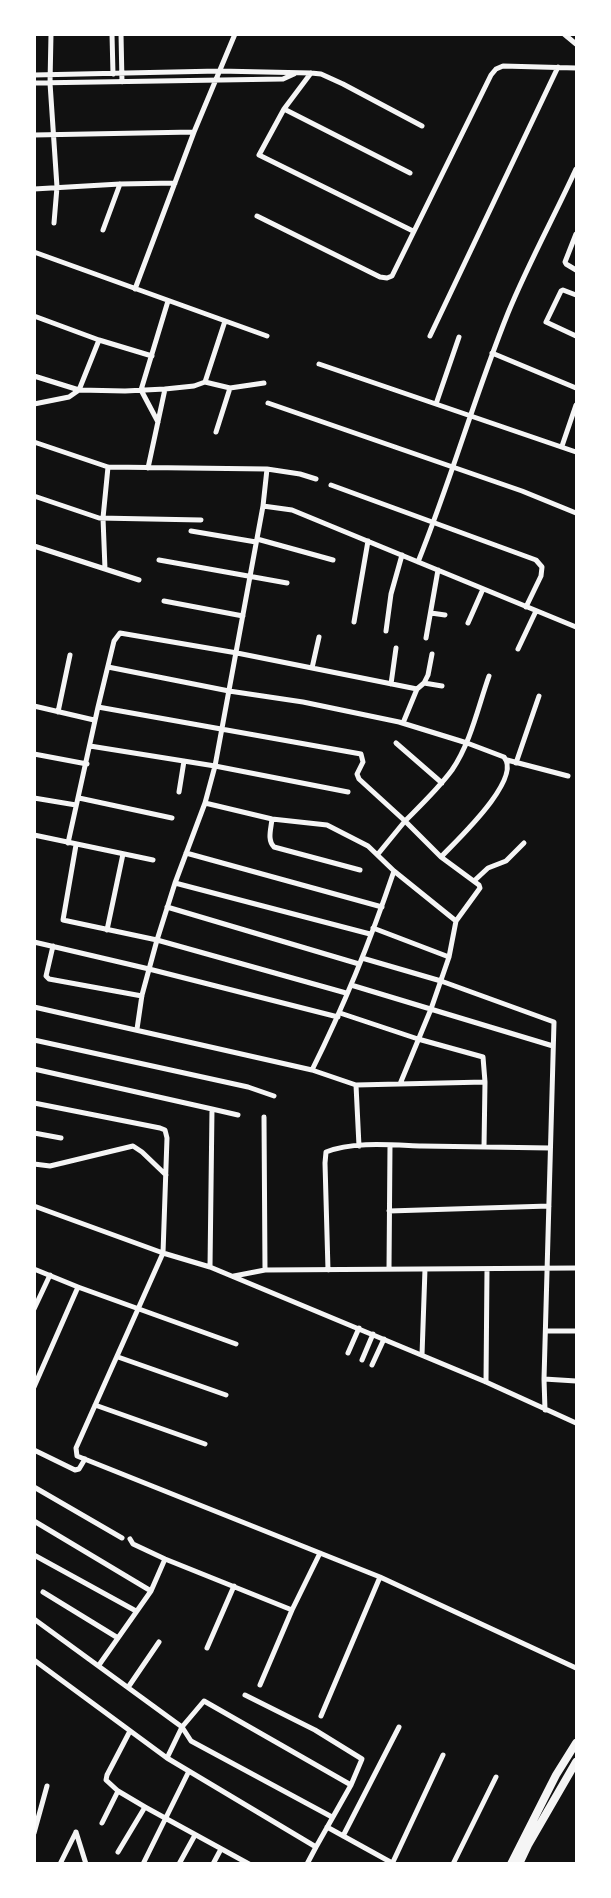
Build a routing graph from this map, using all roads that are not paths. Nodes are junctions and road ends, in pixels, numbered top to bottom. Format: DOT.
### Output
graph roads {
  1 [pos="51,34"];
  2 [pos="112,34"];
  3 [pos="121,34"];
  4 [pos="235,34"];
  5 [pos="564,34"];
  6 [pos="576,44"];
  7 [pos="558,67"];
  8 [pos="576,68"];
  9 [pos="219,71"];
  10 [pos="113,72"];
  11 [pos="121,72"];
  12 [pos="311,73"];
  13 [pos="50,74"];
  14 [pos="294,74"];
  15 [pos="34,75"];
  16 [pos="216,80"];
  17 [pos="113,82"];
  18 [pos="122,82"];
  19 [pos="34,83"];
  20 [pos="50,83"];
  21 [pos="284,110"];
  22 [pos="422,126"];
  23 [pos="194,132"];
  24 [pos="34,135"];
  25 [pos="54,135"];
  26 [pos="576,169"];
  27 [pos="410,173"];
  28 [pos="175,183"];
  29 [pos="120,184"];
  30 [pos="57,187"];
  31 [pos="34,189"];
  32 [pos="257,216"];
  33 [pos="54,223"];
  34 [pos="103,230"];
  35 [pos="413,231"];
  36 [pos="576,234"];
  37 [pos="34,252"];
  38 [pos="576,270"];
  39 [pos="135,289"];
  40 [pos="576,295"];
  41 [pos="168,301"];
  42 [pos="34,316"];
  43 [pos="225,321"];
  44 [pos="267,336"];
  45 [pos="430,336"];
  46 [pos="576,336"];
  47 [pos="459,337"];
  48 [pos="99,340"];
  49 [pos="492,353"];
  50 [pos="152,356"];
  51 [pos="319,364"];
  52 [pos="34,376"];
  53 [pos="205,382"];
  54 [pos="264,383"];
  55 [pos="230,388"];
  56 [pos="576,388"];
  57 [pos="165,389"];
  58 [pos="79,390"];
  59 [pos="141,390"];
  60 [pos="268,403"];
  61 [pos="34,404"];
  62 [pos="436,404"];
  63 [pos="576,405"];
  64 [pos="470,416"];
  65 [pos="158,422"];
  66 [pos="216,432"];
  67 [pos="34,442"];
  68 [pos="562,446"];
  69 [pos="576,452"];
  70 [pos="108,467"];
  71 [pos="454,467"];
  72 [pos="148,468"];
  73 [pos="267,469"];
  74 [pos="316,479"];
  75 [pos="331,485"];
  76 [pos="34,496"];
  77 [pos="263,506"];
  78 [pos="576,513"];
  79 [pos="103,518"];
  80 [pos="201,520"];
  81 [pos="434,522"];
  82 [pos="191,531"];
  83 [pos="256,541"];
  84 [pos="368,541"];
  85 [pos="34,546"];
  86 [pos="402,555"];
  87 [pos="159,560"];
  88 [pos="333,560"];
  89 [pos="418,562"];
  90 [pos="105,569"];
  91 [pos="438,570"];
  92 [pos="250,577"];
  93 [pos="139,580"];
  94 [pos="287,583"];
  95 [pos="483,589"];
  96 [pos="164,601"];
  97 [pos="526,607"];
  98 [pos="536,611"];
  99 [pos="431,613"];
  100 [pos="445,615"];
  101 [pos="243,618"];
  102 [pos="354,622"];
  103 [pos="468,623"];
  104 [pos="576,627"];
  105 [pos="386,631"];
  106 [pos="319,636"];
  107 [pos="426,638"];
  108 [pos="396,648"];
  109 [pos="518,649"];
  110 [pos="237,653"];
  111 [pos="432,654"];
  112 [pos="70,655"];
  113 [pos="108,667"];
  114 [pos="312,668"];
  115 [pos="489,676"];
  116 [pos="424,683"];
  117 [pos="391,684"];
  118 [pos="442,686"];
  119 [pos="417,689"];
  120 [pos="229,692"];
  121 [pos="539,696"];
  122 [pos="34,706"];
  123 [pos="98,707"];
  124 [pos="58,711"];
  125 [pos="94,720"];
  126 [pos="403,723"];
  127 [pos="222,728"];
  128 [pos="396,743"];
  129 [pos="467,743"];
  130 [pos="90,746"];
  131 [pos="34,754"];
  132 [pos="507,760"];
  133 [pos="184,761"];
  134 [pos="516,763"];
  135 [pos="87,764"];
  136 [pos="215,766"];
  137 [pos="568,776"];
  138 [pos="442,783"];
  139 [pos="179,792"];
  140 [pos="348,792"];
  141 [pos="34,798"];
  142 [pos="79,798"];
  143 [pos="206,803"];
  144 [pos="76,805"];
  145 [pos="172,818"];
  146 [pos="272,819"];
  147 [pos="405,821"];
  148 [pos="34,835"];
  149 [pos="68,843"];
  150 [pos="524,843"];
  151 [pos="76,845"];
  152 [pos="186,853"];
  153 [pos="123,854"];
  154 [pos="378,854"];
  155 [pos="441,857"];
  156 [pos="153,860"];
  157 [pos="360,870"];
  158 [pos="394,872"];
  159 [pos="474,881"];
  160 [pos="175,883"];
  161 [pos="167,907"];
  162 [pos="382,907"];
  163 [pos="456,921"];
  164 [pos="373,928"];
  165 [pos="107,930"];
  166 [pos="370,934"];
  167 [pos="157,940"];
  168 [pos="34,942"];
  169 [pos="53,946"];
  170 [pos="362,957"];
  171 [pos="449,957"];
  172 [pos="358,964"];
  173 [pos="149,969"];
  174 [pos="441,981"];
  175 [pos="351,985"];
  176 [pos="346,993"];
  177 [pos="142,996"];
  178 [pos="34,1007"];
  179 [pos="431,1009"];
  180 [pos="339,1015"];
  181 [pos="137,1029"];
  182 [pos="418,1039"];
  183 [pos="34,1040"];
  184 [pos="553,1047"];
  185 [pos="34,1069"];
  186 [pos="312,1070"];
  187 [pos="485,1083"];
  188 [pos="400,1084"];
  189 [pos="356,1085"];
  190 [pos="274,1096"];
  191 [pos="34,1103"];
  192 [pos="212,1109"];
  193 [pos="238,1115"];
  194 [pos="264,1117"];
  195 [pos="34,1133"];
  196 [pos="61,1138"];
  197 [pos="390,1145"];
  198 [pos="359,1146"];
  199 [pos="484,1147"];
  200 [pos="550,1148"];
  201 [pos="34,1164"];
  202 [pos="166,1175"];
  203 [pos="34,1206"];
  204 [pos="549,1206"];
  205 [pos="389,1211"];
  206 [pos="163,1254"];
  207 [pos="210,1267"];
  208 [pos="576,1268"];
  209 [pos="34,1269"];
  210 [pos="389,1269"];
  211 [pos="424,1269"];
  212 [pos="487,1269"];
  213 [pos="547,1269"];
  214 [pos="265,1270"];
  215 [pos="328,1270"];
  216 [pos="50,1275"];
  217 [pos="232,1276"];
  218 [pos="78,1287"];
  219 [pos="34,1309"];
  220 [pos="139,1309"];
  221 [pos="359,1328"];
  222 [pos="546,1331"];
  223 [pos="576,1331"];
  224 [pos="373,1334"];
  225 [pos="384,1339"];
  226 [pos="236,1344"];
  227 [pos="348,1353"];
  228 [pos="422,1355"];
  229 [pos="118,1357"];
  230 [pos="362,1360"];
  231 [pos="372,1365"];
  232 [pos="544,1379"];
  233 [pos="576,1381"];
  234 [pos="486,1382"];
  235 [pos="34,1387"];
  236 [pos="226,1395"];
  237 [pos="95,1405"];
  238 [pos="545,1410"];
  239 [pos="576,1423"];
  240 [pos="205,1444"];
  241 [pos="34,1450"];
  242 [pos="85,1460"];
  243 [pos="36,1488"];
  244 [pos="34,1497"];
  245 [pos="34,1521"];
  246 [pos="122,1538"];
  247 [pos="130,1539"];
  248 [pos="320,1553"];
  249 [pos="34,1555"];
  250 [pos="165,1559"];
  251 [pos="380,1577"];
  252 [pos="234,1586"];
  253 [pos="151,1590"];
  254 [pos="43,1592"];
  255 [pos="292,1610"];
  256 [pos="136,1611"];
  257 [pos="34,1619"];
  258 [pos="118,1638"];
  259 [pos="159,1642"];
  260 [pos="207,1647"];
  261 [pos="34,1660"];
  262 [pos="99,1665"];
  263 [pos="576,1668"];
  264 [pos="260,1685"];
  265 [pos="129,1686"];
  266 [pos="245,1695"];
  267 [pos="321,1716"];
  268 [pos="182,1727"];
  269 [pos="399,1727"];
  270 [pos="130,1731"];
  271 [pos="576,1743"];
  272 [pos="443,1755"];
  273 [pos="167,1758"];
  274 [pos="576,1762"];
  275 [pos="189,1771"];
  276 [pos="496,1778"];
  277 [pos="351,1785"];
  278 [pos="47,1786"];
  279 [pos="118,1791"];
  280 [pos="145,1807"];
  281 [pos="332,1818"];
  282 [pos="167,1819"];
  283 [pos="102,1823"];
  284 [pos="327,1827"];
  285 [pos="34,1833"];
  286 [pos="195,1834"];
  287 [pos="343,1836"];
  288 [pos="316,1847"];
  289 [pos="221,1849"];
  290 [pos="118,1852"];
  291 [pos="84,1856"];
  292 [pos="60,1863"];
  293 [pos="81,1863"];
  294 [pos="86,1863"];
  295 [pos="143,1863"];
  296 [pos="179,1863"];
  297 [pos="213,1863"];
  298 [pos="248,1863"];
  299 [pos="307,1863"];
  300 [pos="393,1863"];
  301 [pos="453,1863"];
  302 [pos="510,1863"];
  303 [pos="519,1863"];
  1 -- 13 [label="street"];
  2 -- 10 [label="street"];
  3 -- 11 [label="street"];
  4 -- 9 [label="street"];
  5 -- 6 [label="street"];
  7 -- 8 [label="street"];
  7 -- 35 [label="street"];
  7 -- 45 [label="street"];
  9 -- 11 [label="street"];
  9 -- 14 [label="street"];
  9 -- 16 [label="street"];
  10 -- 11 [label="street"];
  10 -- 13 [label="street"];
  10 -- 17 [label="street"];
  11 -- 18 [label="street"];
  12 -- 14 [label="street"];
  12 -- 21 [label="street"];
  12 -- 22 [label="street"];
  13 -- 15 [label="street"];
  13 -- 20 [label="street"];
  14 -- 16 [label="street"];
  16 -- 18 [label="street"];
  16 -- 23 [label="street"];
  17 -- 18 [label="street"];
  17 -- 20 [label="street"];
  19 -- 20 [label="street"];
  20 -- 25 [label="street"];
  21 -- 27 [label="street"];
  21 -- 35 [label="street"];
  23 -- 25 [label="street"];
  23 -- 28 [label="street"];
  24 -- 25 [label="street"];
  25 -- 30 [label="street"];
  26 -- 49 [label="street"];
  28 -- 29 [label="street"];
  28 -- 39 [label="street"];
  29 -- 30 [label="street"];
  29 -- 34 [label="street"];
  30 -- 31 [label="street"];
  30 -- 33 [label="street"];
  32 -- 35 [label="street"];
  36 -- 38 [label="street"];
  37 -- 39 [label="street"];
  39 -- 41 [label="street"];
  40 -- 46 [label="street"];
  41 -- 43 [label="street"];
  41 -- 50 [label="street"];
  42 -- 48 [label="street"];
  43 -- 44 [label="street"];
  43 -- 53 [label="street"];
  47 -- 62 [label="street"];
  48 -- 50 [label="street"];
  48 -- 58 [label="street"];
  49 -- 56 [label="street"];
  49 -- 64 [label="street"];
  50 -- 59 [label="street"];
  51 -- 62 [label="street"];
  52 -- 58 [label="street"];
  53 -- 55 [label="street"];
  53 -- 57 [label="street"];
  54 -- 55 [label="street"];
  55 -- 66 [label="street"];
  57 -- 59 [label="street"];
  57 -- 65 [label="street"];
  58 -- 59 [label="street"];
  58 -- 61 [label="street"];
  59 -- 65 [label="street"];
  60 -- 71 [label="street"];
  62 -- 64 [label="street"];
  63 -- 68 [label="street"];
  64 -- 68 [label="street"];
  64 -- 71 [label="street"];
  65 -- 72 [label="street"];
  67 -- 70 [label="street"];
  68 -- 69 [label="street"];
  70 -- 72 [label="street"];
  70 -- 79 [label="street"];
  71 -- 78 [label="street"];
  71 -- 81 [label="street"];
  72 -- 73 [label="street"];
  73 -- 74 [label="street"];
  73 -- 77 [label="street"];
  75 -- 81 [label="street"];
  76 -- 79 [label="street"];
  77 -- 83 [label="street"];
  77 -- 84 [label="street"];
  79 -- 80 [label="street"];
  79 -- 90 [label="street"];
  81 -- 89 [label="street"];
  81 -- 97 [label="street"];
  82 -- 83 [label="street"];
  83 -- 88 [label="street"];
  83 -- 92 [label="street"];
  84 -- 86 [label="street"];
  84 -- 102 [label="street"];
  85 -- 90 [label="street"];
  86 -- 89 [label="street"];
  86 -- 105 [label="street"];
  87 -- 92 [label="street"];
  89 -- 91 [label="street"];
  90 -- 93 [label="street"];
  91 -- 95 [label="street"];
  91 -- 99 [label="street"];
  92 -- 94 [label="street"];
  92 -- 101 [label="street"];
  95 -- 97 [label="street"];
  95 -- 103 [label="street"];
  96 -- 101 [label="street"];
  97 -- 98 [label="street"];
  98 -- 104 [label="street"];
  98 -- 109 [label="street"];
  99 -- 100 [label="street"];
  99 -- 107 [label="street"];
  101 -- 110 [label="street"];
  106 -- 114 [label="street"];
  108 -- 117 [label="street"];
  110 -- 113 [label="street"];
  110 -- 114 [label="street"];
  110 -- 120 [label="street"];
  111 -- 116 [label="street"];
  112 -- 124 [label="street"];
  113 -- 120 [label="street"];
  113 -- 123 [label="street"];
  114 -- 117 [label="street"];
  115 -- 129 [label="street"];
  116 -- 118 [label="street"];
  116 -- 119 [label="street"];
  117 -- 119 [label="street"];
  119 -- 126 [label="street"];
  120 -- 126 [label="street"];
  120 -- 127 [label="street"];
  121 -- 134 [label="street"];
  122 -- 124 [label="street"];
  123 -- 125 [label="street"];
  123 -- 127 [label="street"];
  124 -- 125 [label="street"];
  125 -- 130 [label="street"];
  126 -- 129 [label="street"];
  127 -- 136 [label="street"];
  127 -- 147 [label="street"];
  128 -- 138 [label="street"];
  129 -- 132 [label="street"];
  129 -- 138 [label="street"];
  130 -- 133 [label="street"];
  130 -- 135 [label="street"];
  131 -- 135 [label="street"];
  132 -- 134 [label="street"];
  132 -- 155 [label="street"];
  133 -- 136 [label="street"];
  133 -- 139 [label="street"];
  134 -- 137 [label="street"];
  135 -- 142 [label="street"];
  136 -- 140 [label="street"];
  136 -- 143 [label="street"];
  138 -- 147 [label="street"];
  141 -- 144 [label="street"];
  142 -- 144 [label="street"];
  142 -- 145 [label="street"];
  143 -- 146 [label="street"];
  143 -- 152 [label="street"];
  144 -- 149 [label="street"];
  146 -- 154 [label="street"];
  146 -- 157 [label="street"];
  147 -- 154 [label="street"];
  147 -- 155 [label="street"];
  148 -- 149 [label="street"];
  149 -- 151 [label="street"];
  150 -- 159 [label="street"];
  151 -- 153 [label="street"];
  151 -- 165 [label="street"];
  152 -- 160 [label="street"];
  152 -- 162 [label="street"];
  153 -- 156 [label="street"];
  153 -- 165 [label="street"];
  154 -- 158 [label="street"];
  155 -- 159 [label="street"];
  158 -- 162 [label="street"];
  158 -- 163 [label="street"];
  159 -- 163 [label="street"];
  160 -- 161 [label="street"];
  160 -- 166 [label="street"];
  161 -- 167 [label="street"];
  161 -- 172 [label="street"];
  162 -- 164 [label="street"];
  163 -- 171 [label="street"];
  164 -- 166 [label="street"];
  164 -- 171 [label="street"];
  165 -- 167 [label="street"];
  166 -- 170 [label="street"];
  167 -- 173 [label="street"];
  167 -- 176 [label="street"];
  168 -- 169 [label="street"];
  169 -- 173 [label="street"];
  169 -- 177 [label="street"];
  170 -- 172 [label="street"];
  170 -- 174 [label="street"];
  171 -- 174 [label="street"];
  172 -- 175 [label="street"];
  173 -- 177 [label="street"];
  173 -- 180 [label="street"];
  174 -- 179 [label="street"];
  174 -- 184 [label="street"];
  175 -- 176 [label="street"];
  175 -- 179 [label="street"];
  176 -- 180 [label="street"];
  177 -- 181 [label="street"];
  178 -- 181 [label="street"];
  179 -- 182 [label="street"];
  179 -- 184 [label="street"];
  180 -- 182 [label="street"];
  180 -- 186 [label="street"];
  181 -- 186 [label="street"];
  182 -- 187 [label="street"];
  182 -- 188 [label="street"];
  183 -- 190 [label="street"];
  184 -- 200 [label="street"];
  185 -- 192 [label="street"];
  186 -- 189 [label="street"];
  187 -- 188 [label="street"];
  187 -- 199 [label="street"];
  188 -- 189 [label="street"];
  189 -- 198 [label="street"];
  191 -- 202 [label="street"];
  192 -- 193 [label="street"];
  192 -- 207 [label="street"];
  194 -- 214 [label="street"];
  195 -- 196 [label="street"];
  197 -- 198 [label="street"];
  197 -- 199 [label="street"];
  197 -- 205 [label="street"];
  198 -- 215 [label="street"];
  199 -- 200 [label="street"];
  200 -- 204 [label="street"];
  201 -- 202 [label="street"];
  202 -- 206 [label="street"];
  203 -- 206 [label="street"];
  204 -- 205 [label="street"];
  204 -- 213 [label="street"];
  205 -- 210 [label="street"];
  206 -- 207 [label="street"];
  206 -- 220 [label="street"];
  207 -- 217 [label="street"];
  208 -- 213 [label="street"];
  209 -- 216 [label="street"];
  210 -- 211 [label="street"];
  210 -- 215 [label="street"];
  211 -- 212 [label="street"];
  211 -- 228 [label="street"];
  212 -- 213 [label="street"];
  212 -- 234 [label="street"];
  213 -- 222 [label="street"];
  214 -- 215 [label="street"];
  214 -- 217 [label="street"];
  216 -- 218 [label="street"];
  216 -- 219 [label="street"];
  217 -- 221 [label="street"];
  218 -- 220 [label="street"];
  218 -- 235 [label="street"];
  220 -- 226 [label="street"];
  220 -- 229 [label="street"];
  221 -- 224 [label="street"];
  221 -- 227 [label="street"];
  222 -- 223 [label="street"];
  222 -- 232 [label="street"];
  224 -- 225 [label="street"];
  224 -- 230 [label="street"];
  225 -- 228 [label="street"];
  225 -- 231 [label="street"];
  228 -- 234 [label="street"];
  229 -- 236 [label="street"];
  229 -- 237 [label="street"];
  232 -- 233 [label="street"];
  232 -- 238 [label="street"];
  234 -- 238 [label="street"];
  237 -- 240 [label="street"];
  237 -- 242 [label="street"];
  238 -- 239 [label="street"];
  241 -- 242 [label="street"];
  242 -- 248 [label="street"];
  243 -- 244 [label="street"];
  243 -- 246 [label="street"];
  245 -- 253 [label="street"];
  247 -- 250 [label="street"];
  248 -- 251 [label="street"];
  248 -- 255 [label="street"];
  249 -- 256 [label="street"];
  250 -- 252 [label="street"];
  250 -- 253 [label="street"];
  251 -- 263 [label="street"];
  251 -- 267 [label="street"];
  252 -- 255 [label="street"];
  252 -- 260 [label="street"];
  253 -- 256 [label="street"];
  254 -- 258 [label="street"];
  255 -- 264 [label="street"];
  256 -- 258 [label="street"];
  257 -- 262 [label="street"];
  258 -- 262 [label="street"];
  259 -- 265 [label="street"];
  261 -- 270 [label="street"];
  262 -- 265 [label="street"];
  265 -- 268 [label="street"];
  266 -- 277 [label="street"];
  268 -- 273 [label="street"];
  268 -- 277 [label="street"];
  268 -- 281 [label="street"];
  269 -- 287 [label="street"];
  270 -- 273 [label="street"];
  270 -- 279 [label="street"];
  271 -- 302 [label="main road"];
  272 -- 300 [label="street"];
  273 -- 275 [label="street"];
  274 -- 303 [label="main road"];
  275 -- 282 [label="street"];
  275 -- 288 [label="street"];
  276 -- 301 [label="street"];
  277 -- 281 [label="street"];
  278 -- 285 [label="street"];
  279 -- 280 [label="street"];
  279 -- 283 [label="street"];
  280 -- 282 [label="street"];
  280 -- 290 [label="street"];
  281 -- 284 [label="street"];
  282 -- 286 [label="street"];
  282 -- 295 [label="street"];
  284 -- 287 [label="street"];
  284 -- 288 [label="street"];
  286 -- 289 [label="street"];
  286 -- 296 [label="street"];
  287 -- 300 [label="street"];
  288 -- 299 [label="street"];
  289 -- 297 [label="street"];
  289 -- 298 [label="street"];
  291 -- 292 [label="street"];
  291 -- 293 [label="street"];
  291 -- 294 [label="street"];
}
